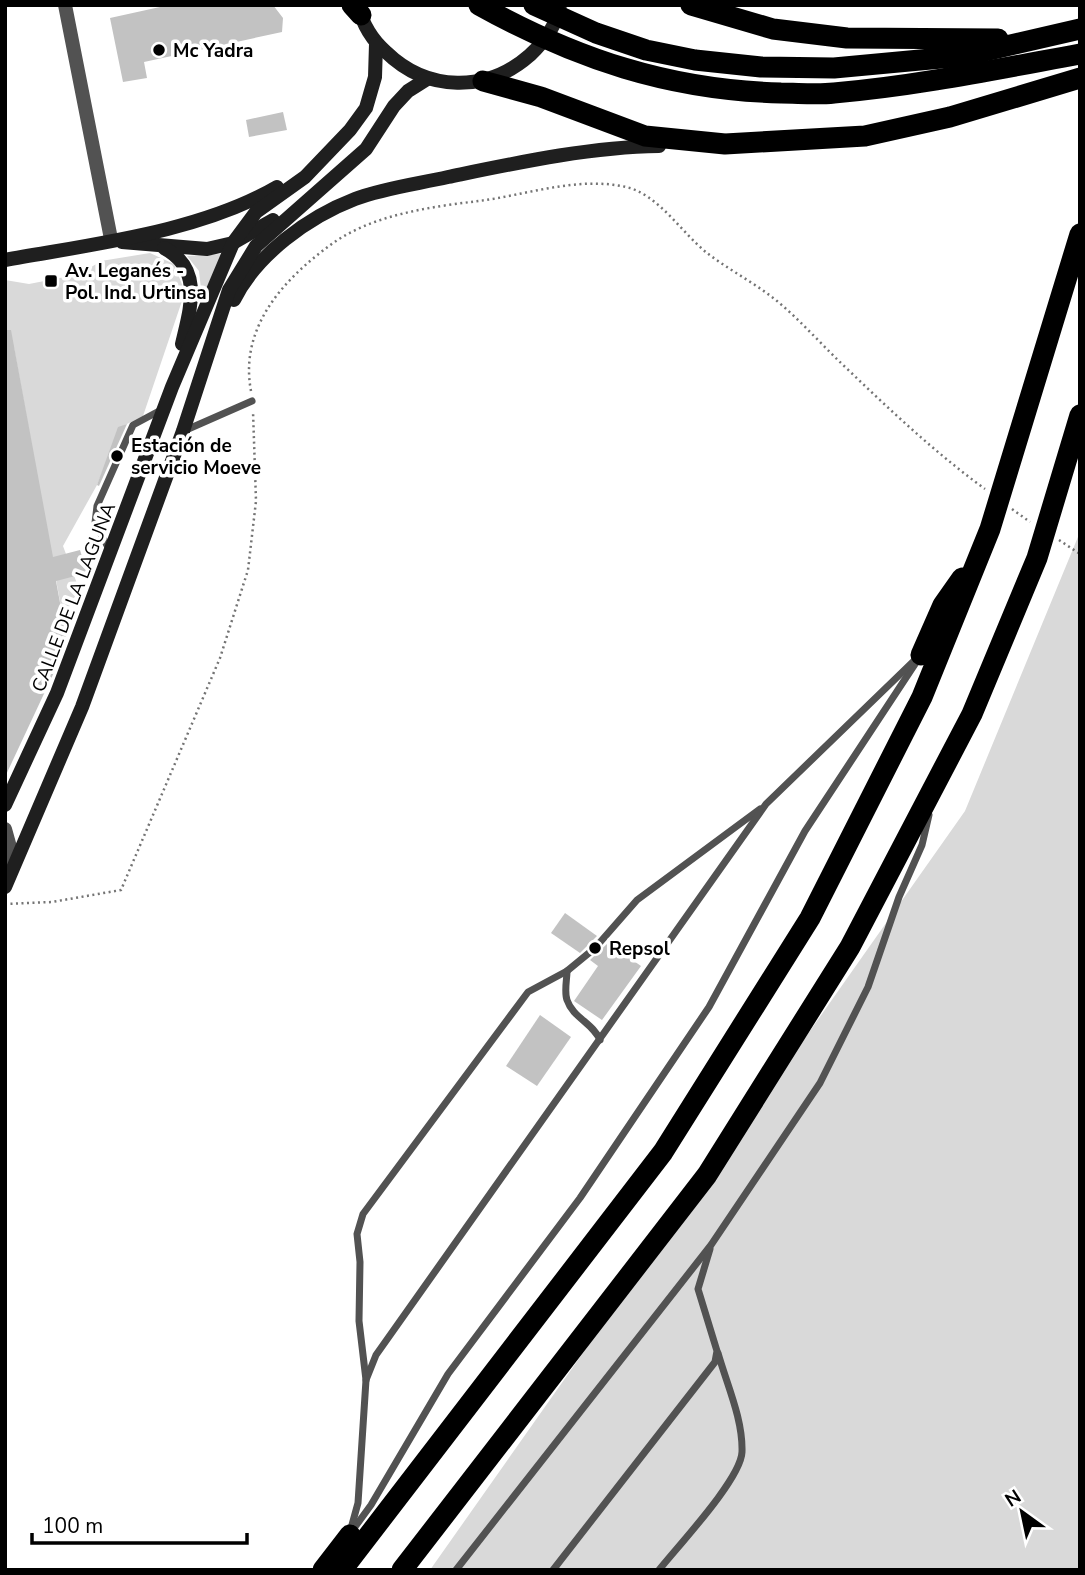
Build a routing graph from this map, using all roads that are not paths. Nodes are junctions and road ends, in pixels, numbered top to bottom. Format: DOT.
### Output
graph roads {
  1 [pos="65,5"];
  2 [pos="479,5"];
  3 [pos="534,5"];
  4 [pos="560,5"];
  5 [pos="691,5"];
  6 [pos="357,9"];
  7 [pos="1080,29"];
  8 [pos="1032,38"];
  9 [pos="376,44"];
  10 [pos="1080,54"];
  11 [pos="1080,78"];
  12 [pos="427,79"];
  13 [pos="483,81"];
  14 [pos="725,144"];
  15 [pos="334,150"];
  16 [pos="334,178"];
  17 [pos="1080,234"];
  18 [pos="111,239"];
  19 [pos="154,243"];
  20 [pos="233,243"];
  21 [pos="5,260"];
  22 [pos="212,345"];
  23 [pos="172,387"];
  24 [pos="252,401"];
  25 [pos="164,408"];
  26 [pos="1080,415"];
  27 [pos="183,431"];
  28 [pos="983,548"];
  29 [pos="111,552"];
  30 [pos="921,654"];
  31 [pos="937,783"];
  32 [pos="766,804"];
  33 [pos="5,806"];
  34 [pos="5,829"];
  35 [pos="5,873"];
  36 [pos="5,887"];
  37 [pos="567,971"];
  38 [pos="600,1040"];
  39 [pos="711,1245"];
  40 [pos="717,1350"];
  41 [pos="366,1380"];
  42 [pos="350,1535"];
  43 [pos="323,1570"];
  44 [pos="342,1570"];
  45 [pos="402,1570"];
  46 [pos="456,1570"];
  47 [pos="553,1570"];
  48 [pos="659,1570"];
  1 -- 18 [label="street"];
  2 -- 10 [label="highway"];
  3 -- 8 [label="highway"];
  4 -- 13 [label="street"];
  5 -- 8 [label="highway"];
  6 -- 9 [label="street"];
  7 -- 8 [label="highway"];
  9 -- 12 [label="street"];
  9 -- 15 [label="street"];
  11 -- 14 [label="highway"];
  12 -- 13 [label="street"];
  12 -- 16 [label="street"];
  13 -- 14 [label="highway"];
  14 -- 22 [label="street"];
  15 -- 18 [label="street"];
  15 -- 20 [label="street, CALLE DE LA LAGUNA"];
  16 -- 20 [label="street"];
  16 -- 22 [label="street"];
  17 -- 28 [label="highway"];
  18 -- 19 [label="street"];
  18 -- 21 [label="street"];
  19 -- 20 [label="street"];
  19 -- 23 [label="street"];
  20 -- 23 [label="street, CALLE DE LA LAGUNA"];
  22 -- 27 [label="street"];
  23 -- 25 [label="street, CALLE DE LA LAGUNA"];
  24 -- 27 [label="lane"];
  25 -- 29 [label="street, CALLE DE LA LAGUNA"];
  25 -- 29 [label="lane"];
  26 -- 31 [label="highway"];
  27 -- 36 [label="street"];
  28 -- 30 [label="highway"];
  28 -- 44 [label="highway"];
  29 -- 33 [label="street, CALLE DE LA LAGUNA"];
  30 -- 32 [label="lane"];
  30 -- 42 [label="lane"];
  31 -- 39 [label="lane"];
  31 -- 45 [label="highway"];
  32 -- 37 [label="lane"];
  32 -- 38 [label="lane"];
  34 -- 35 [label="street"];
  37 -- 38 [label="lane"];
  37 -- 41 [label="lane"];
  38 -- 41 [label="lane"];
  39 -- 40 [label="lane"];
  39 -- 46 [label="lane"];
  40 -- 47 [label="lane"];
  40 -- 48 [label="lane"];
  41 -- 42 [label="lane"];
  42 -- 43 [label="highway"];
}
